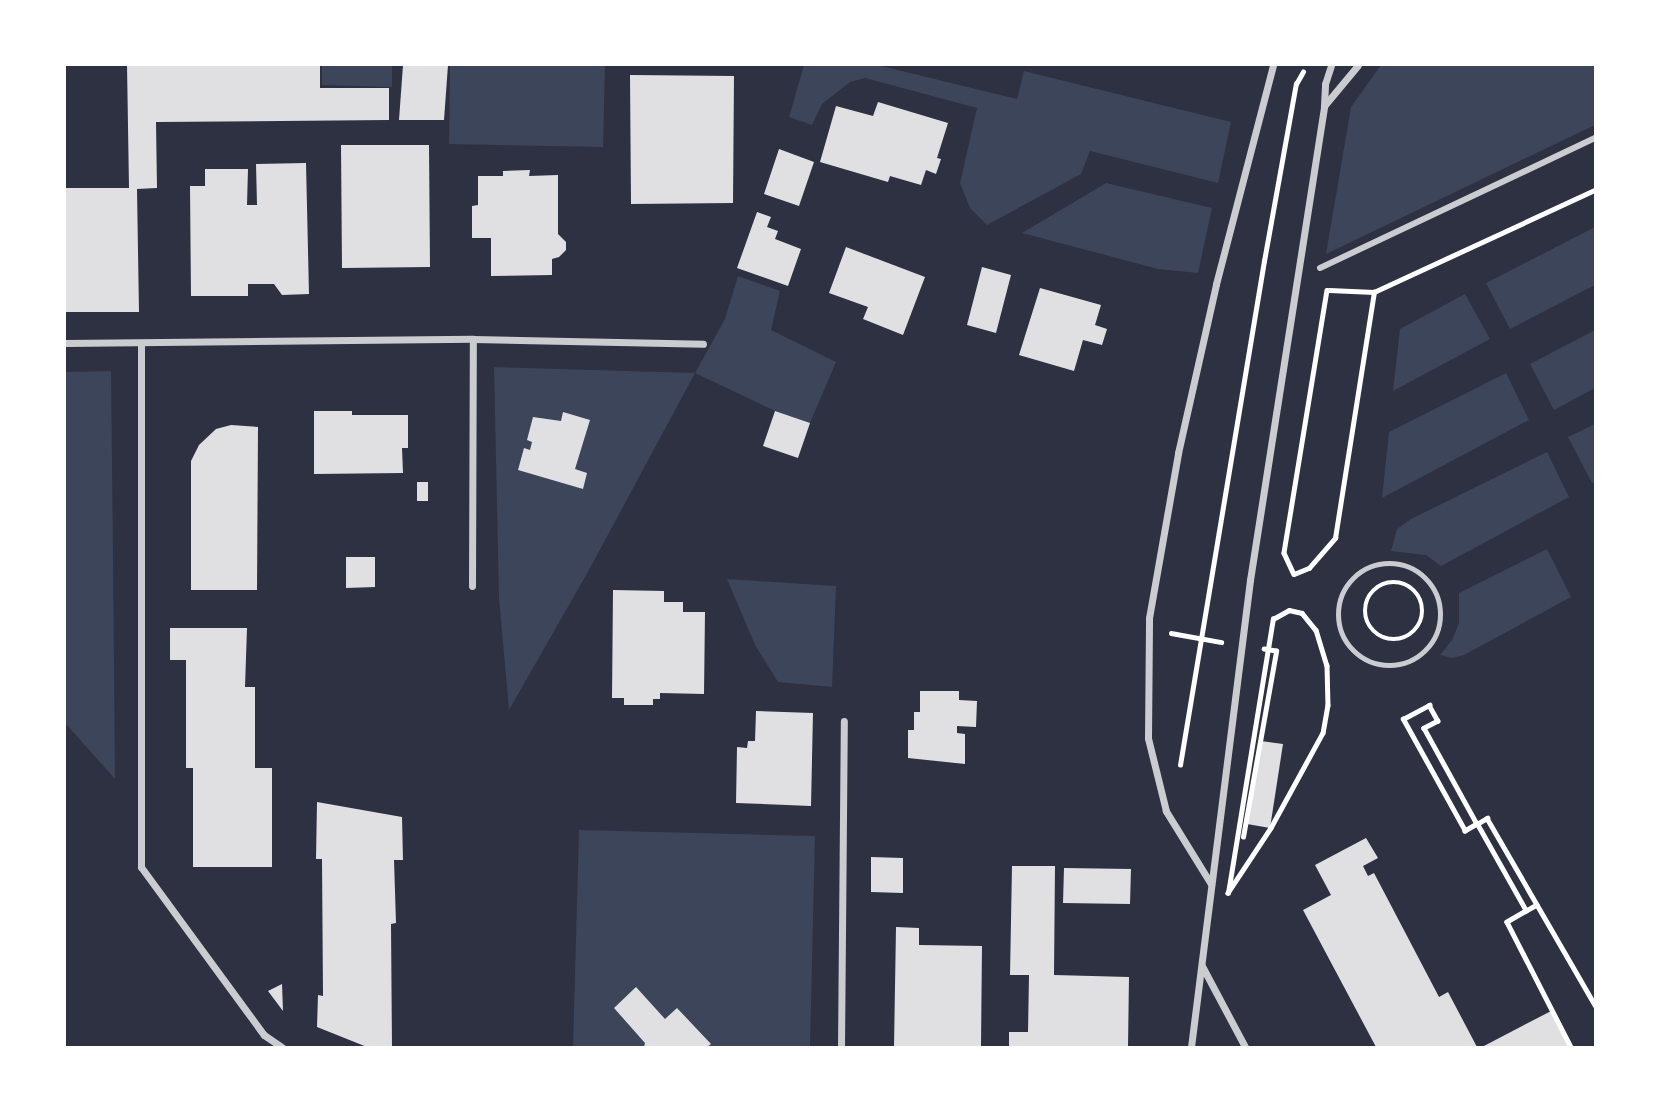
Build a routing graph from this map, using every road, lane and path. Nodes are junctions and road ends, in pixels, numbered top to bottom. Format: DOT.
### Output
graph roads {
  1 [pos="1273,65"];
  2 [pos="1307,65"];
  3 [pos="1331,65"];
  4 [pos="1358,65"];
  5 [pos="1324,106"];
  6 [pos="1595,138"];
  7 [pos="1595,190"];
  8 [pos="1320,268"];
  9 [pos="1340,284"];
  10 [pos="1327,290"];
  11 [pos="1374,292"];
  12 [pos="473,339"];
  13 [pos="141,343"];
  14 [pos="65,344"];
  15 [pos="703,344"];
  16 [pos="472,586"];
  17 [pos="1367,600"];
  18 [pos="1438,601"];
  19 [pos="1273,619"];
  20 [pos="845,721"];
  21 [pos="1173,755"];
  22 [pos="1477,824"];
  23 [pos="1211,885"];
  24 [pos="1536,905"];
  25 [pos="1526,911"];
  26 [pos="1201,965"];
  27 [pos="1595,1005"];
  28 [pos="282,1047"];
  29 [pos="841,1047"];
  30 [pos="1191,1047"];
  31 [pos="1245,1047"];
  32 [pos="1571,1047"];
  1 -- 23 [label="street"];
  2 -- 21 [label="path"];
  3 -- 5 [label="street"];
  4 -- 5 [label="street"];
  5 -- 23 [label="street"];
  6 -- 8 [label="street"];
  7 -- 11 [label="path"];
  9 -- 10 [label="path"];
  10 -- 11 [label="path"];
  10 -- 11 [label="path"];
  12 -- 13 [label="street"];
  12 -- 15 [label="street"];
  12 -- 16 [label="street"];
  13 -- 14 [label="street"];
  13 -- 28 [label="street"];
  17 -- 17 [label="path"];
  18 -- 18 [label="lane"];
  19 -- 19 [label="path"];
  20 -- 29 [label="street"];
  22 -- 22 [label="path"];
  22 -- 24 [label="path"];
  22 -- 25 [label="path"];
  23 -- 26 [label="street"];
  24 -- 25 [label="path"];
  24 -- 27 [label="path"];
  25 -- 32 [label="path"];
  26 -- 30 [label="street"];
  26 -- 31 [label="street"];
}
